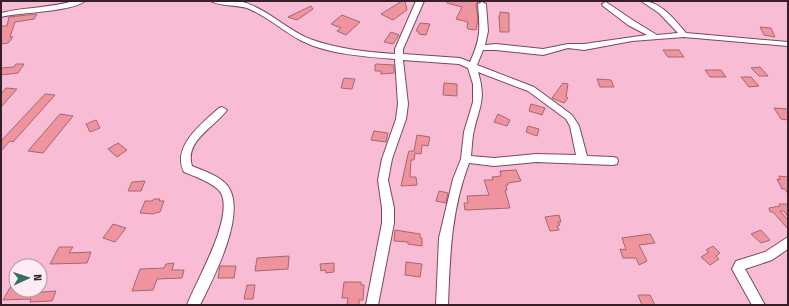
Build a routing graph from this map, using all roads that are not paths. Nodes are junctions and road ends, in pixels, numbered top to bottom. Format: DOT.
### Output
graph roads {
  1 [pos="37,1"];
  2 [pos="81,1"];
  3 [pos="215,1"];
  4 [pos="222,1"];
  5 [pos="420,1"];
  6 [pos="645,1"];
  7 [pos="482,4"];
  8 [pos="606,4"];
  9 [pos="23,9"];
  10 [pos="1,15"];
  11 [pos="684,35"];
  12 [pos="657,38"];
  13 [pos="788,44"];
  14 [pos="480,48"];
  15 [pos="399,57"];
  16 [pos="472,66"];
  17 [pos="222,110"];
  18 [pos="466,159"];
  19 [pos="583,159"];
  20 [pos="613,161"];
  21 [pos="788,242"];
  22 [pos="193,305"];
  23 [pos="372,305"];
  24 [pos="442,305"];
  25 [pos="759,305"];
  1 -- 9 [label="street"];
  2 -- 9 [label="street"];
  3 -- 4 [label="street"];
  4 -- 15 [label="street"];
  5 -- 15 [label="street"];
  6 -- 11 [label="street"];
  7 -- 14 [label="street"];
  8 -- 12 [label="street"];
  9 -- 10 [label="street"];
  11 -- 12 [label="street"];
  11 -- 13 [label="street"];
  12 -- 14 [label="street"];
  14 -- 16 [label="street"];
  15 -- 16 [label="street"];
  15 -- 23 [label="street"];
  16 -- 18 [label="street"];
  16 -- 19 [label="street"];
  17 -- 22 [label="street"];
  18 -- 19 [label="street"];
  18 -- 24 [label="street"];
  19 -- 20 [label="street"];
  21 -- 25 [label="street"];
}
